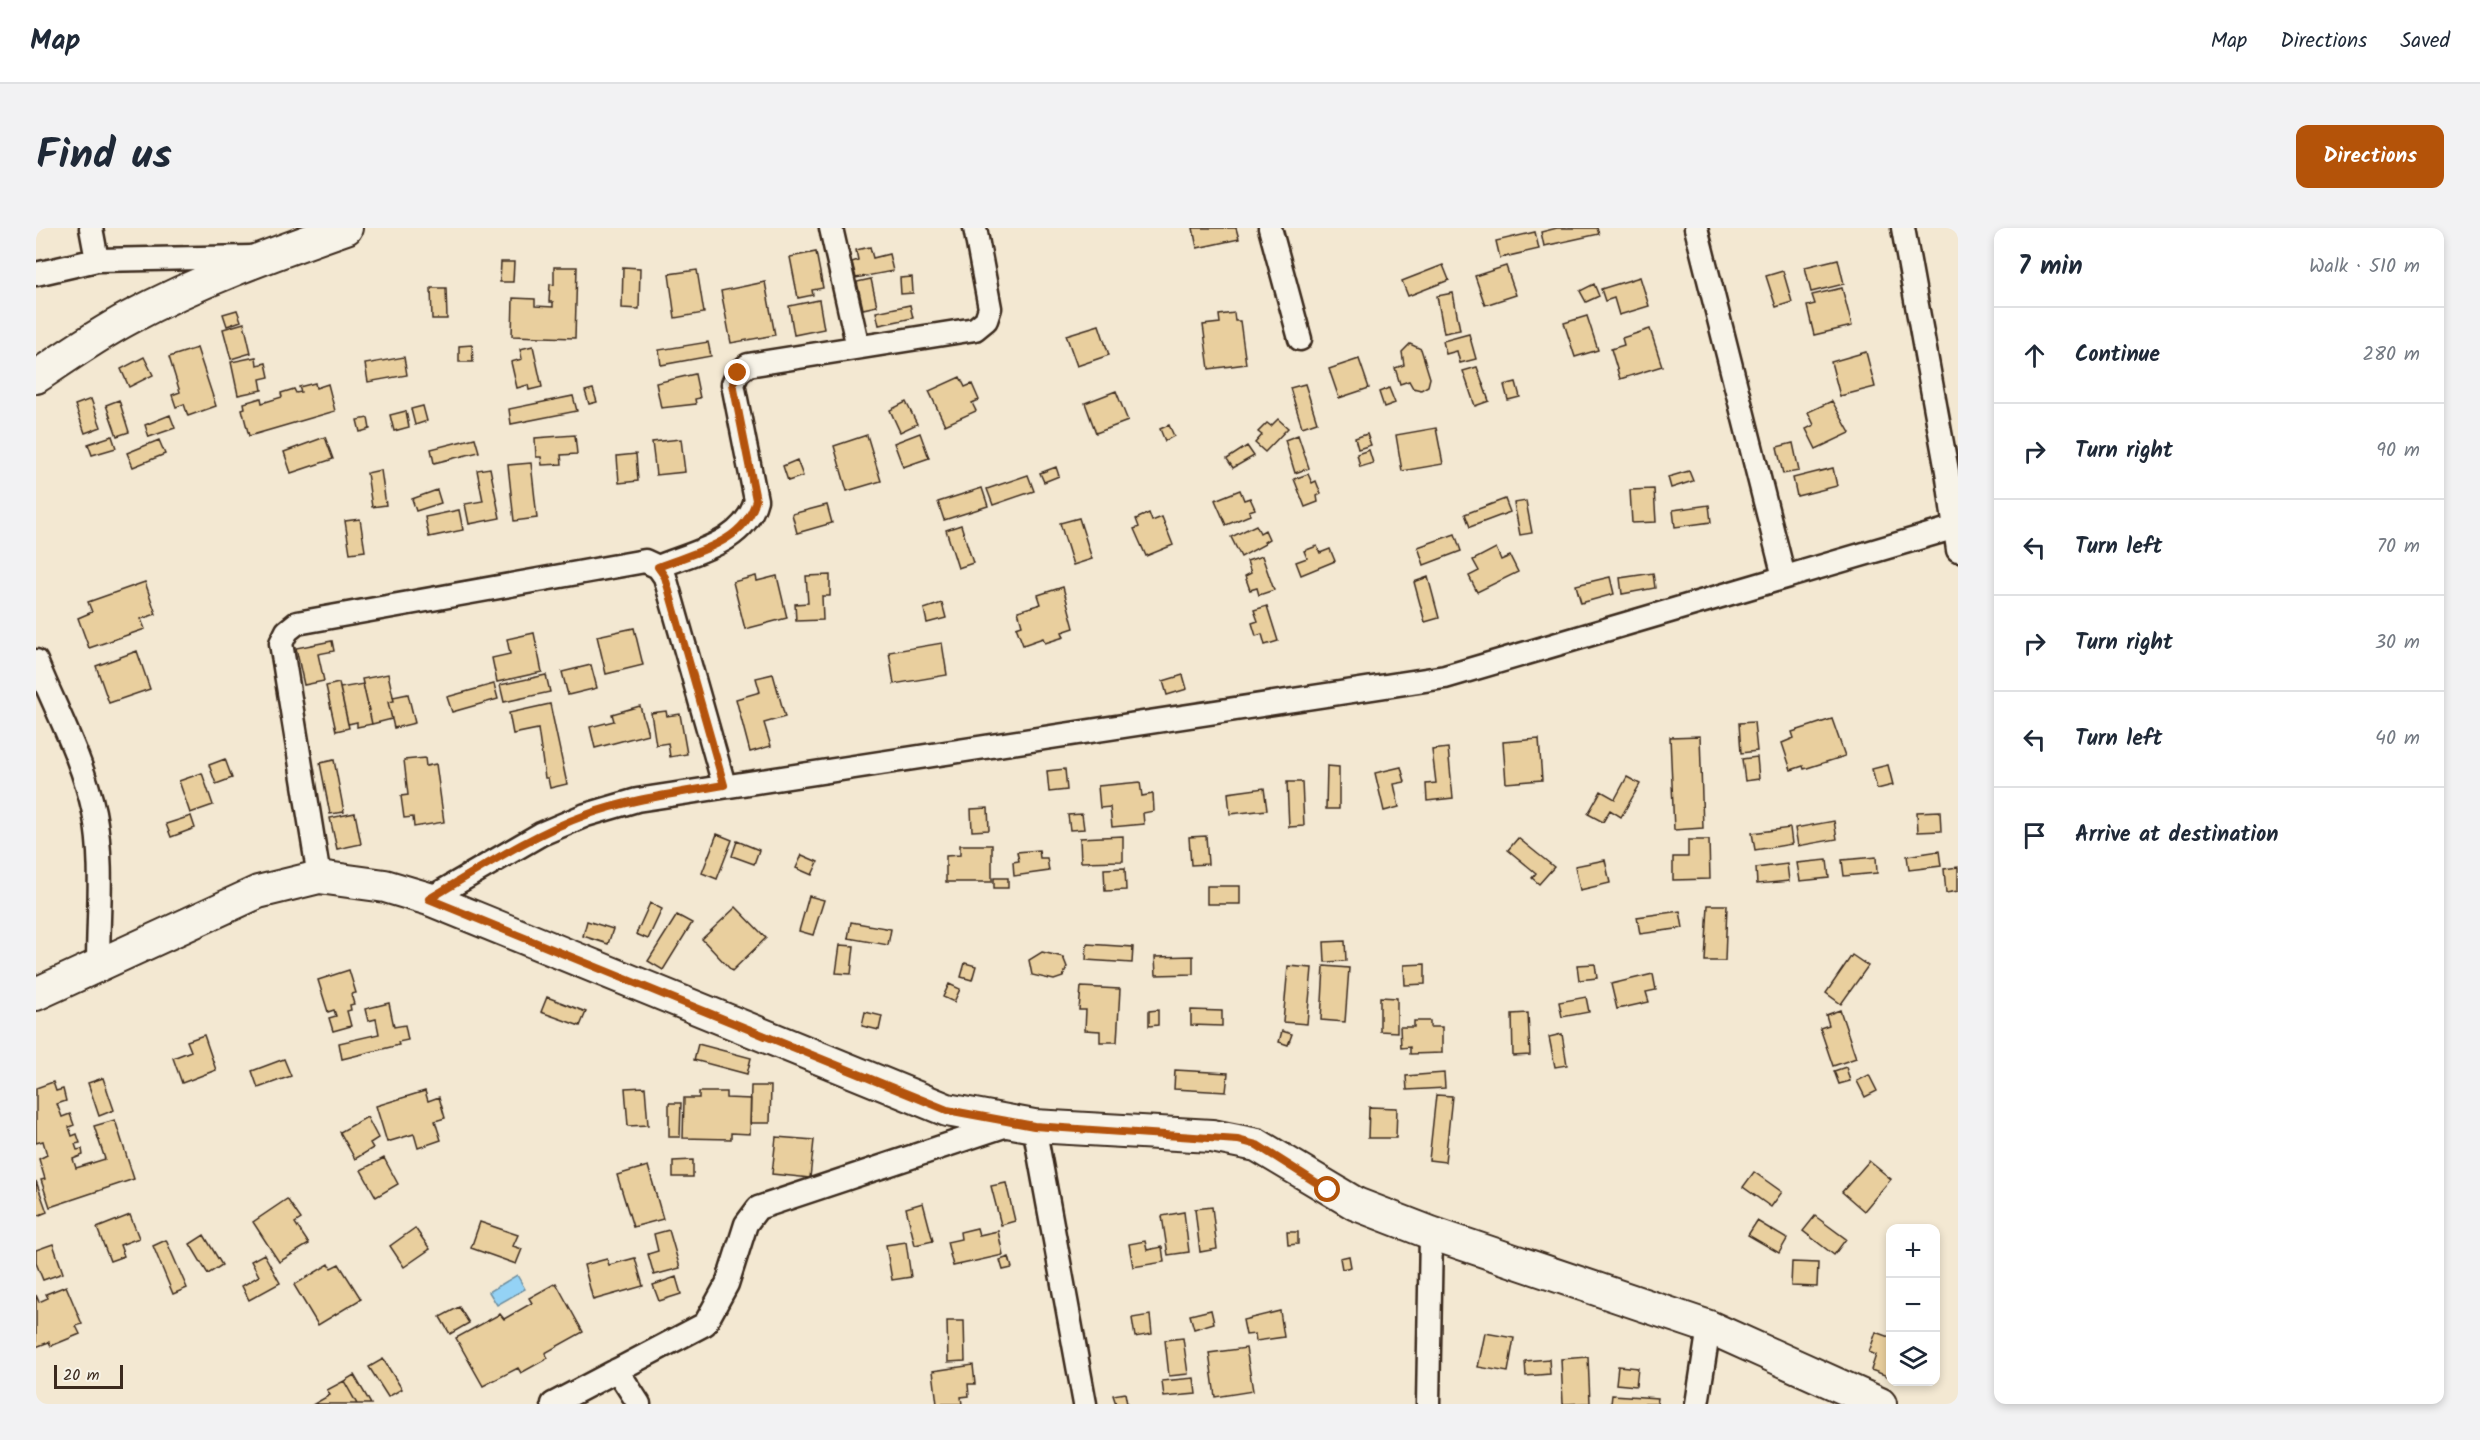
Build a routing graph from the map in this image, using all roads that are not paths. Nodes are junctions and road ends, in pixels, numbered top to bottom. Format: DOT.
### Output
graph roads {
  1 [pos="91,228"];
  2 [pos="346,228"];
  3 [pos="831,228"];
  4 [pos="975,228"];
  5 [pos="1270,228"];
  6 [pos="1696,228"];
  7 [pos="1903,228"];
  8 [pos="264,256"];
  9 [pos="97,260"];
  10 [pos="36,274"];
  11 [pos="1300,339"];
  12 [pos="858,347"];
  13 [pos="36,377"];
  14 [pos="1953,469"];
  15 [pos="1957,538"];
  16 [pos="658,567"];
  17 [pos="1784,577"];
  18 [pos="36,662"];
  19 [pos="724,785"];
  20 [pos="319,877"];
  21 [pos="429,899"];
  22 [pos="98,964"];
  23 [pos="36,994"];
  24 [pos="1024,1124"];
  25 [pos="1431,1233"];
  26 [pos="1709,1327"];
  27 [pos="617,1371"];
  28 [pos="553,1404"];
  29 [pos="639,1404"];
  30 [pos="1085,1404"];
  31 [pos="1428,1404"];
  32 [pos="1697,1404"];
  33 [pos="1880,1404"];
  1 -- 9 [label="street"];
  2 -- 8 [label="street"];
  3 -- 12 [label="street"];
  4 -- 12 [label="street"];
  5 -- 11 [label="street"];
  6 -- 17 [label="street"];
  7 -- 14 [label="street"];
  8 -- 9 [label="street"];
  8 -- 13 [label="street"];
  9 -- 10 [label="street"];
  12 -- 16 [label="street"];
  14 -- 15 [label="street"];
  15 -- 17 [label="street"];
  16 -- 19 [label="street"];
  16 -- 20 [label="street"];
  17 -- 19 [label="street"];
  18 -- 22 [label="street"];
  19 -- 21 [label="street"];
  20 -- 21 [label="street"];
  20 -- 22 [label="street"];
  21 -- 24 [label="street"];
  22 -- 23 [label="street"];
  24 -- 25 [label="street"];
  24 -- 27 [label="street"];
  24 -- 30 [label="street"];
  25 -- 26 [label="street"];
  25 -- 31 [label="street"];
  26 -- 32 [label="street"];
  26 -- 33 [label="street"];
  27 -- 28 [label="street"];
  27 -- 29 [label="street"];
}
